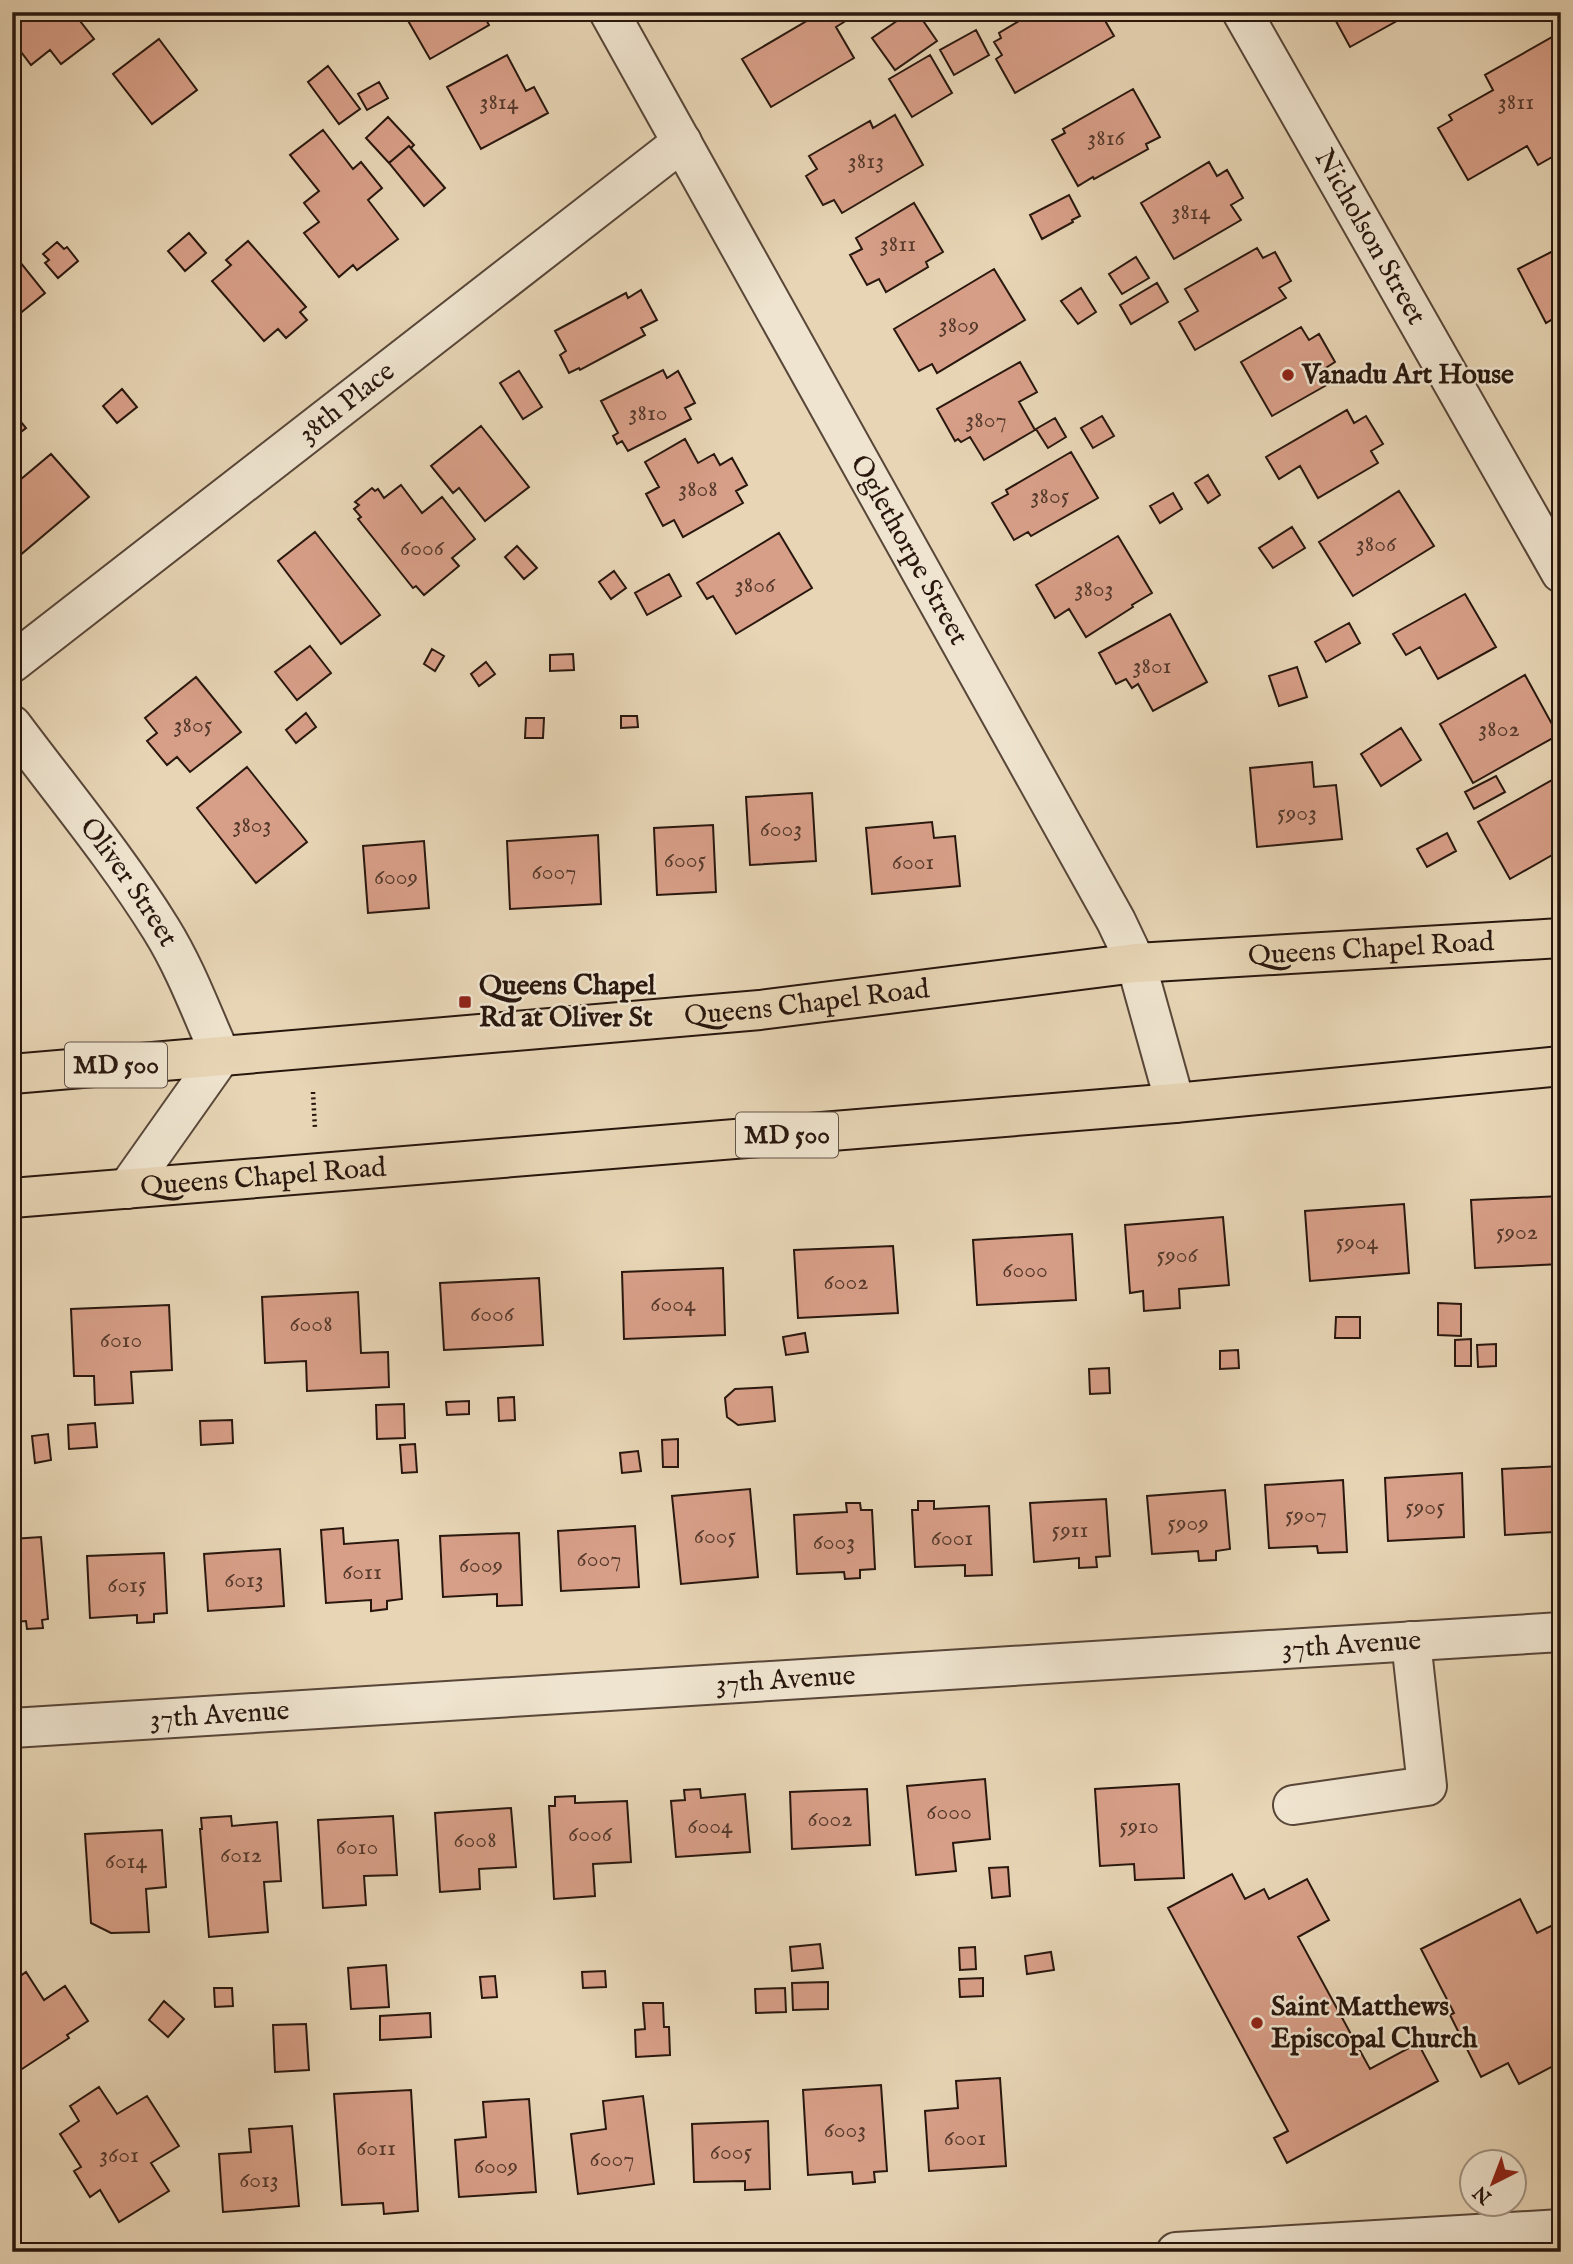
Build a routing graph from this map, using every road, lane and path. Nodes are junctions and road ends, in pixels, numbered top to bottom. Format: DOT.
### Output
graph roads {
  1 [pos="609,12"];
  2 [pos="1242,12"];
  3 [pos="682,142"];
  4 [pos="1561,573"];
  5 [pos="12,663"];
  6 [pos="12,725"];
  7 [pos="1561,938"];
  8 [pos="1136,962"];
  9 [pos="221,1056"];
  10 [pos="1561,1066"];
  11 [pos="12,1074"];
  12 [pos="312,1082"];
  13 [pos="1175,1103"];
  14 [pos="315,1130"];
  15 [pos="127,1189"];
  16 [pos="12,1198"];
  17 [pos="1561,1632"];
  18 [pos="1411,1641"];
  19 [pos="12,1728"];
  20 [pos="1293,1805"];
  21 [pos="1561,2229"];
  22 [pos="1176,2252"];
  1 -- 3 [label="street, Oglethorpe Street"];
  2 -- 4 [label="street, Nicholson Street"];
  3 -- 5 [label="street, 38th Place"];
  3 -- 8 [label="street, Oglethorpe Street"];
  6 -- 9 [label="street, Oliver Street"];
  7 -- 8 [label="main road, Queens Chapel Road / MD 500"];
  8 -- 9 [label="main road, Queens Chapel Road / MD 500"];
  8 -- 13 [label="street, Oglethorpe Street"];
  9 -- 11 [label="main road, Queens Chapel Road / MD 500"];
  9 -- 15 [label="street"];
  10 -- 13 [label="main road, Queens Chapel Road / MD 500"];
  12 -- 14 [label="path"];
  13 -- 15 [label="main road, Queens Chapel Road / MD 500"];
  15 -- 16 [label="main road, Queens Chapel Road / MD 500"];
  17 -- 18 [label="street, 37th Avenue"];
  18 -- 19 [label="street, 37th Avenue"];
  18 -- 20 [label="street"];
  21 -- 22 [label="street"];
}
